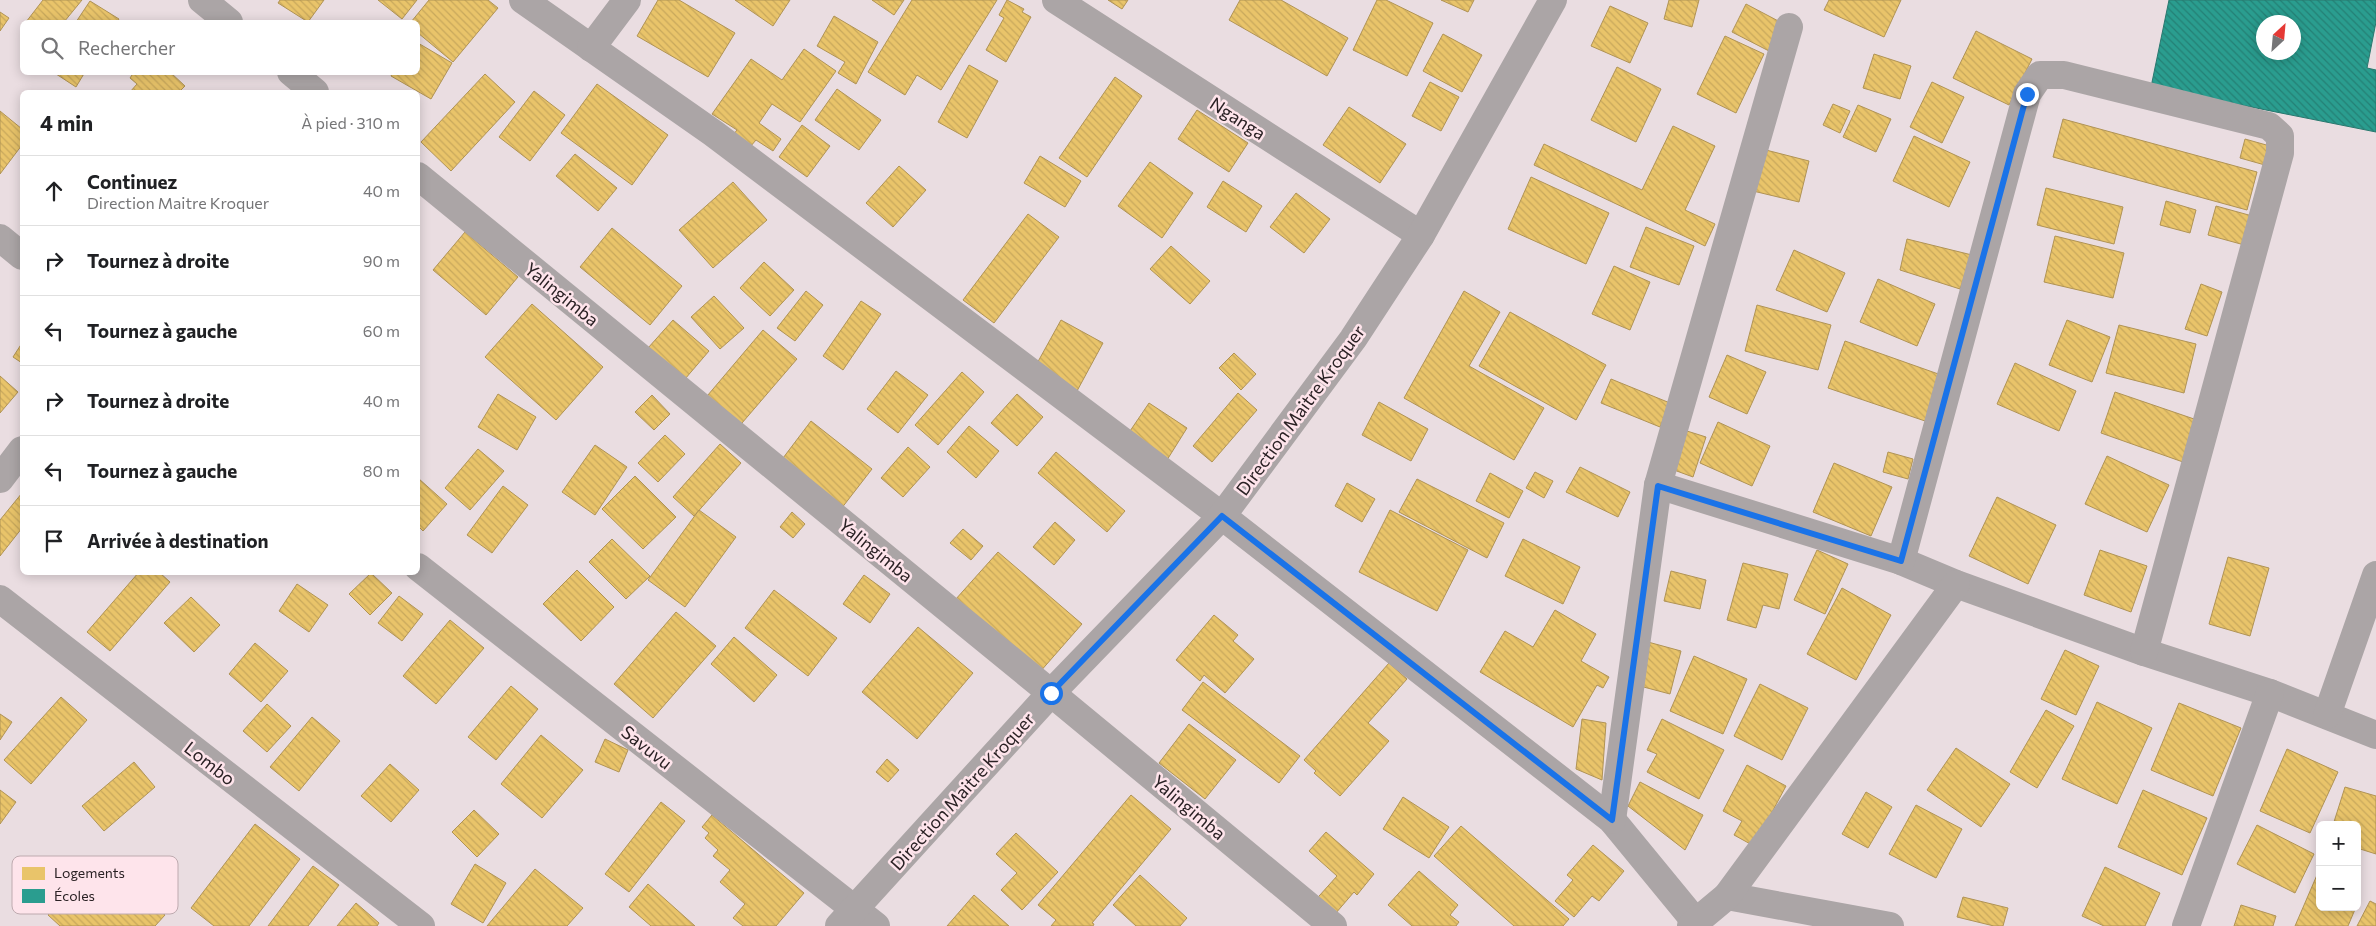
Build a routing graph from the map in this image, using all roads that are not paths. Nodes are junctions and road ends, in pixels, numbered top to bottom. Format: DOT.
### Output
graph roads {
  1 [pos="202,0"];
  2 [pos="523,0"];
  3 [pos="627,0"];
  4 [pos="1056,0"];
  5 [pos="1552,0"];
  6 [pos="227,20"];
  7 [pos="1789,27"];
  8 [pos="591,48"];
  9 [pos="294,75"];
  10 [pos="311,90"];
  11 [pos="420,178"];
  12 [pos="1421,235"];
  13 [pos="0,238"];
  14 [pos="20,254"];
  15 [pos="20,453"];
  16 [pos="0,479"];
  17 [pos="1658,486"];
  18 [pos="1222,516"];
  19 [pos="1901,561"];
  20 [pos="420,569"];
  21 [pos="2376,576"];
  22 [pos="1956,584"];
  23 [pos="0,599"];
  24 [pos="2144,652"];
  25 [pos="1051,693"];
  26 [pos="2270,693"];
  27 [pos="2327,715"];
  28 [pos="2376,735"];
  29 [pos="1612,820"];
  30 [pos="1727,896"];
  31 [pos="857,921"];
  32 [pos="1695,925"];
  33 [pos="421,926"];
  34 [pos="1333,926"];
  35 [pos="1890,926"];
  36 [pos="2186,926"];
  1 -- 6 [label="street"];
  2 -- 8 [label="street"];
  3 -- 8 [label="street"];
  4 -- 12 [label="street, Nganga"];
  5 -- 12 [label="street, Direction Maitre Kroquer"];
  7 -- 17 [label="street"];
  8 -- 18 [label="street"];
  9 -- 10 [label="street"];
  11 -- 25 [label="street, Yalingimba"];
  12 -- 18 [label="street, Direction Maitre Kroquer"];
  13 -- 14 [label="street"];
  15 -- 16 [label="street"];
  17 -- 19 [label="street"];
  17 -- 29 [label="street"];
  18 -- 25 [label="street, Direction Maitre Kroquer"];
  18 -- 29 [label="street"];
  19 -- 22 [label="street"];
  19 -- 24 [label="street"];
  20 -- 31 [label="street, Savuvu"];
  21 -- 27 [label="street"];
  22 -- 24 [label="street"];
  22 -- 30 [label="street"];
  23 -- 33 [label="street, Lombo"];
  24 -- 26 [label="street"];
  25 -- 31 [label="street, Direction Maitre Kroquer"];
  25 -- 34 [label="street, Yalingimba"];
  26 -- 27 [label="street"];
  26 -- 36 [label="street"];
  27 -- 28 [label="street"];
  29 -- 32 [label="street"];
  30 -- 32 [label="street"];
  30 -- 35 [label="street"];
}
